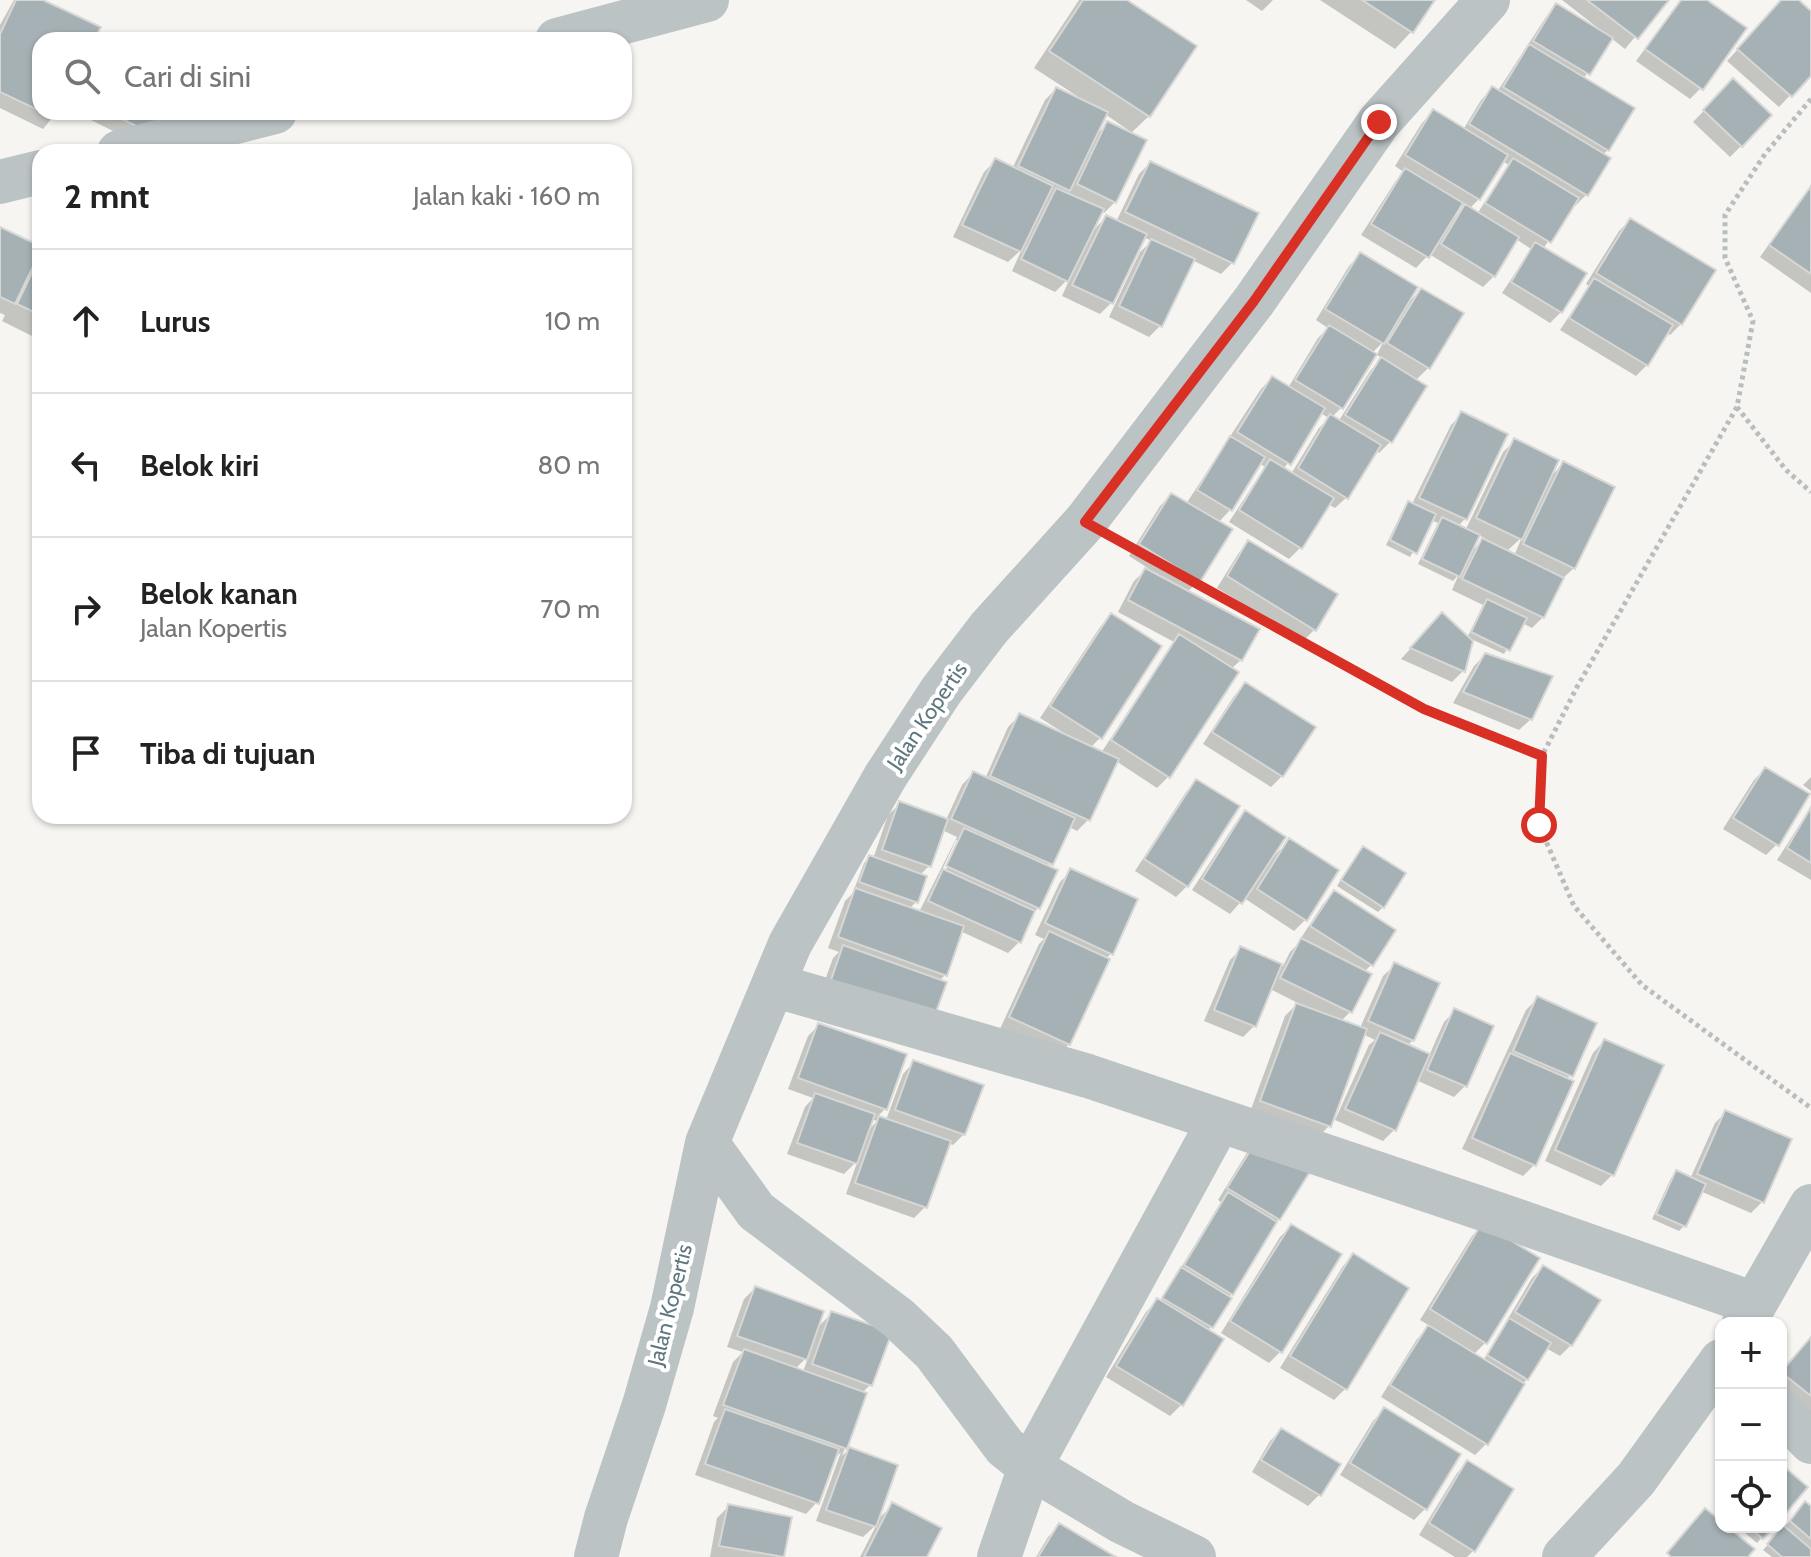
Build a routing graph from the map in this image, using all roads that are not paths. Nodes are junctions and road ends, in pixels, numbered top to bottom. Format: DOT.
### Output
graph roads {
  1 [pos="707,0"];
  2 [pos="1488,0"];
  3 [pos="587,32"];
  4 [pos="244,120"];
  5 [pos="150,144"];
  6 [pos="32,174"];
  7 [pos="0,182"];
  8 [pos="773,985"];
  9 [pos="1219,1121"];
  10 [pos="707,1143"];
  11 [pos="1811,1206"];
  12 [pos="1749,1314"];
  13 [pos="1715,1369"];
  14 [pos="1787,1417"];
  15 [pos="1811,1442"];
  16 [pos="1030,1467"];
  17 [pos="596,1557"];
  18 [pos="999,1557"];
  19 [pos="1194,1557"];
  20 [pos="1564,1557"];
  1 -- 3 [label="street"];
  2 -- 8 [label="street, Jalan Kopertis"];
  4 -- 5 [label="street"];
  6 -- 7 [label="street"];
  8 -- 9 [label="street"];
  8 -- 10 [label="street, Jalan Kopertis"];
  9 -- 12 [label="street"];
  9 -- 16 [label="street"];
  10 -- 16 [label="street"];
  10 -- 17 [label="street, Jalan Kopertis"];
  11 -- 12 [label="street"];
  13 -- 20 [label="street"];
  14 -- 15 [label="street"];
  16 -- 18 [label="street"];
  16 -- 19 [label="street"];
}
